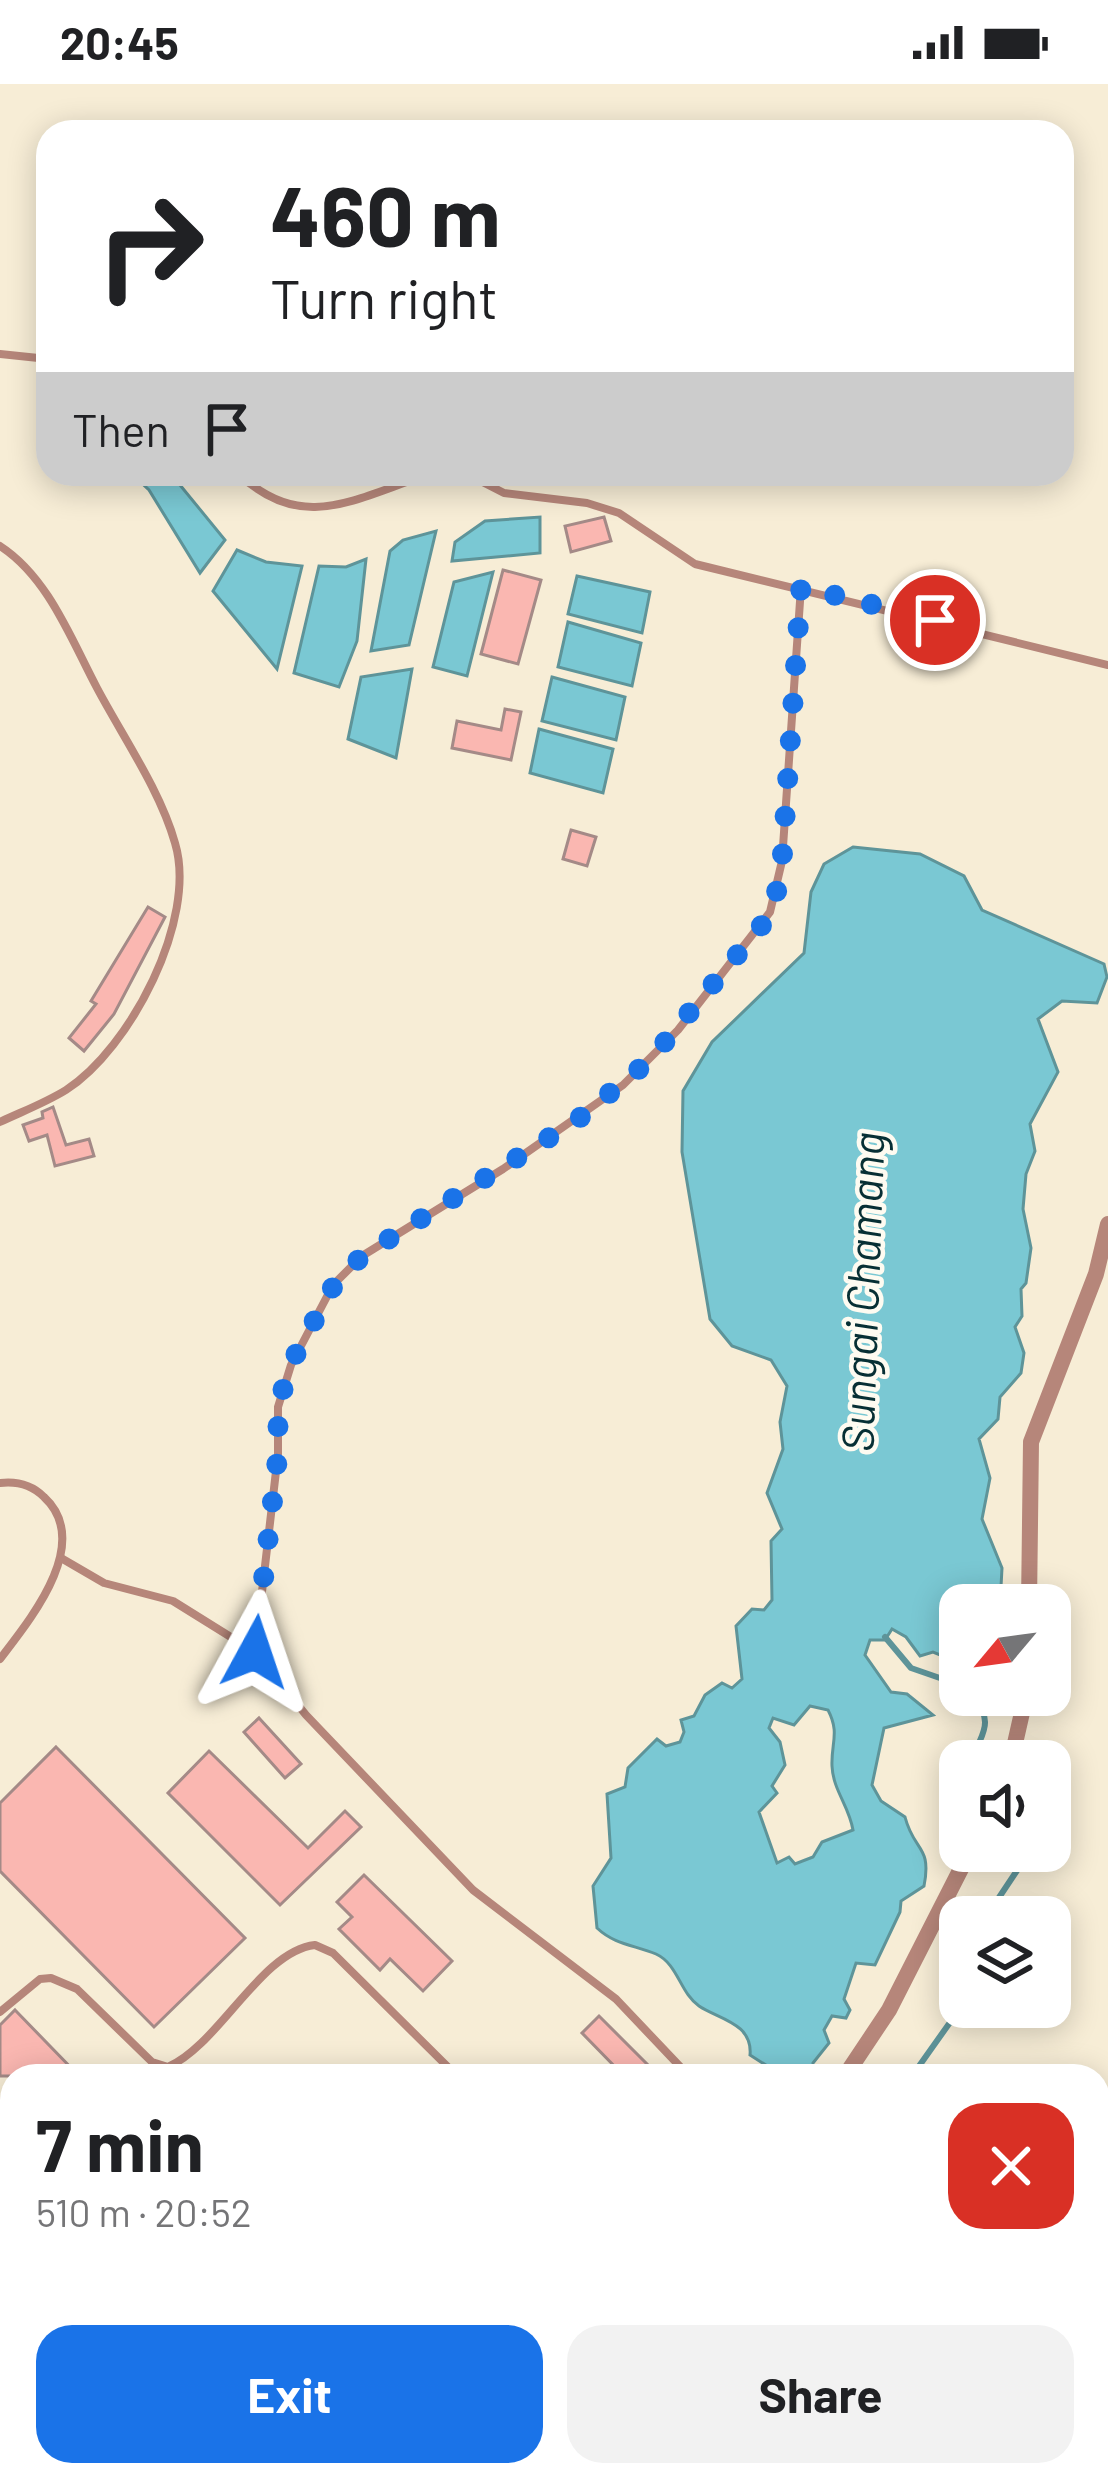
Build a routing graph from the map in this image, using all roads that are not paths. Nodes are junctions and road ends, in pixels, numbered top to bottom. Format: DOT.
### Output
graph roads {
  1 [pos="0,354"];
  2 [pos="36,358"];
  3 [pos="255,486"];
  4 [pos="393,486"];
  5 [pos="490,486"];
  6 [pos="0,546"];
  7 [pos="801,587"];
  8 [pos="1108,665"];
  9 [pos="0,1122"];
  10 [pos="1108,1224"];
  11 [pos="0,1484"];
  12 [pos="61,1558"];
  13 [pos="1029,1584"];
  14 [pos="255,1652"];
  15 [pos="0,1659"];
  16 [pos="959,1872"];
  17 [pos="0,2012"];
  18 [pos="158,2064"];
  19 [pos="172,2064"];
  20 [pos="445,2064"];
  21 [pos="678,2064"];
  22 [pos="853,2064"];
  1 -- 2 [label="lane"];
  3 -- 4 [label="lane"];
  5 -- 7 [label="lane"];
  6 -- 9 [label="lane"];
  7 -- 8 [label="lane"];
  7 -- 14 [label="lane"];
  10 -- 13 [label="street"];
  11 -- 12 [label="lane"];
  12 -- 14 [label="lane"];
  12 -- 15 [label="lane"];
  14 -- 21 [label="lane"];
  16 -- 22 [label="street"];
  17 -- 18 [label="lane"];
  19 -- 20 [label="lane"];
}
